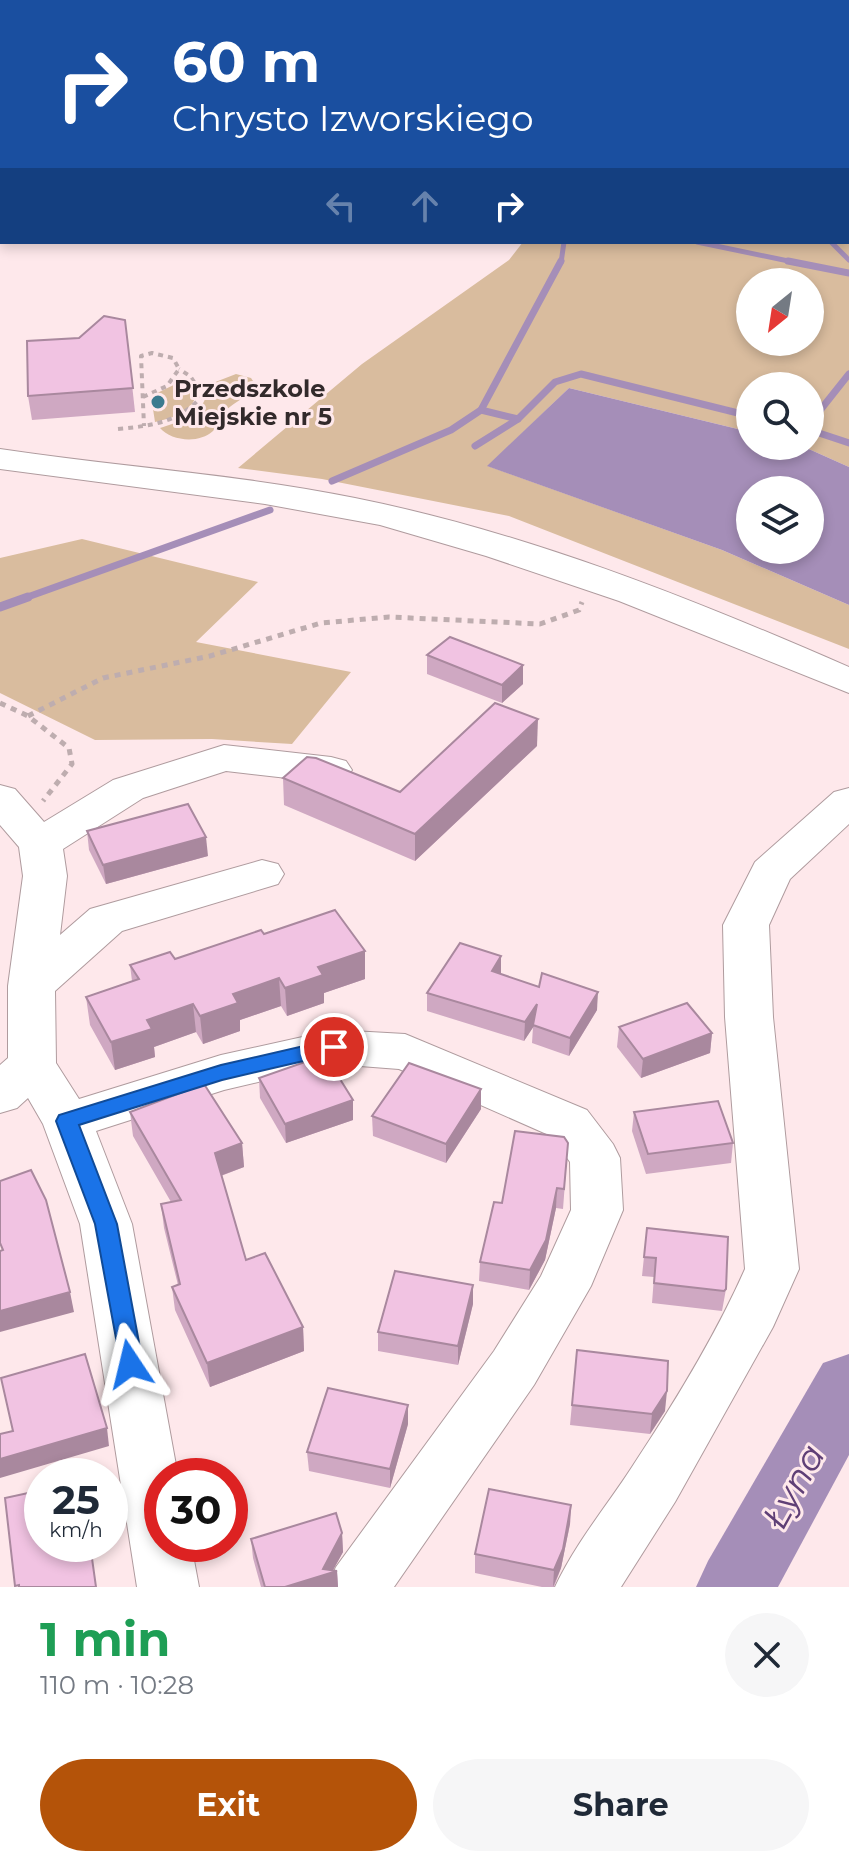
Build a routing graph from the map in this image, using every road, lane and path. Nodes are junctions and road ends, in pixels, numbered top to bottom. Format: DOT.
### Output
graph roads {
  1 [pos="179,369"];
  2 [pos="143,397"];
  3 [pos="144,426"];
  4 [pos="118,429"];
  5 [pos="0,459"];
  6 [pos="572,571"];
  7 [pos="849,681"];
  8 [pos="0,703"];
  9 [pos="28,716"];
  10 [pos="331,770"];
  11 [pos="849,801"];
  12 [pos="20,820"];
  13 [pos="262,874"];
  14 [pos="31,986"];
  15 [pos="16,1080"];
  16 [pos="67,1121"];
  17 [pos="168,1587"];
  18 [pos="358,1587"];
  19 [pos="586,1587"];
  1 -- 2 [label="path"];
  1 -- 2 [label="path"];
  1 -- 3 [label="path"];
  2 -- 3 [label="path"];
  3 -- 4 [label="path"];
  5 -- 6 [label="street"];
  6 -- 7 [label="street"];
  6 -- 9 [label="path"];
  8 -- 9 [label="path"];
  9 -- 12 [label="path"];
  10 -- 12 [label="street"];
  11 -- 19 [label="street"];
  12 -- 14 [label="street"];
  13 -- 14 [label="street"];
  14 -- 15 [label="street"];
  15 -- 16 [label="street"];
  16 -- 17 [label="street"];
  16 -- 18 [label="street"];
}
